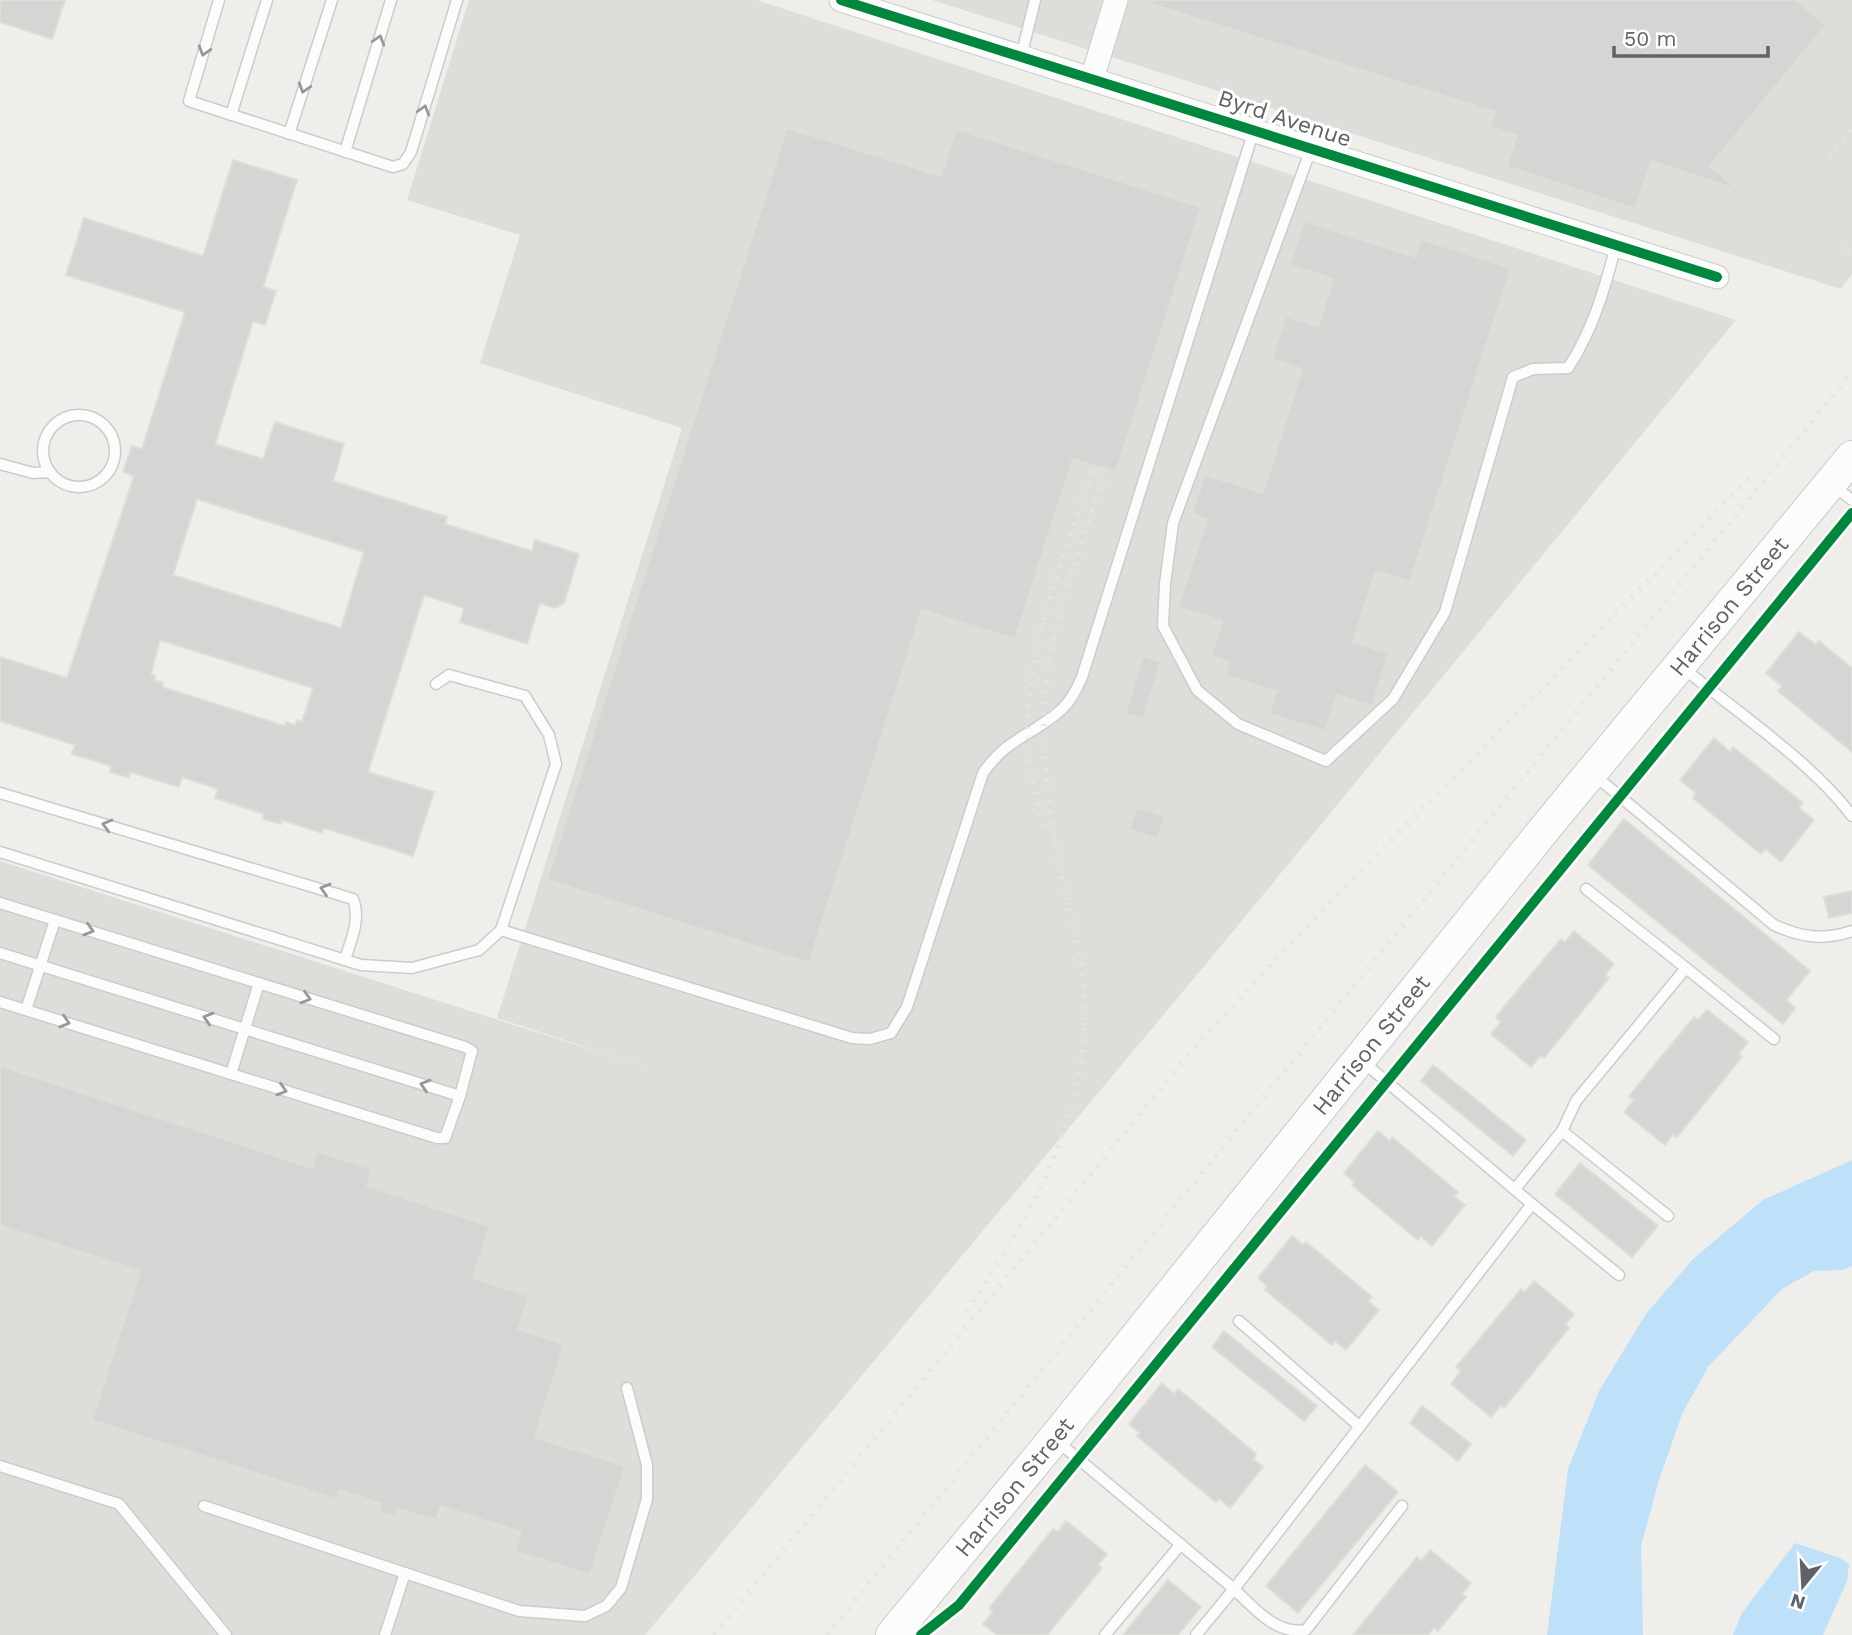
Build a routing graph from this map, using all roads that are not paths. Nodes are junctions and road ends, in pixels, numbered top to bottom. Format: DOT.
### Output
graph roads {
  1 [pos="219,0"];
  2 [pos="267,0"];
  3 [pos="331,0"];
  4 [pos="391,0"];
  5 [pos="457,0"];
  6 [pos="841,0"];
  7 [pos="1035,0"];
  8 [pos="1116,0"];
  9 [pos="1021,57"];
  10 [pos="1092,79"];
  11 [pos="231,115"];
  12 [pos="1254,130"];
  13 [pos="289,134"];
  14 [pos="1311,149"];
  15 [pos="345,152"];
  16 [pos="1616,245"];
  17 [pos="1717,277"];
  18 [pos="1852,457"];
  19 [pos="0,464"];
  20 [pos="50,472"];
  21 [pos="1841,491"];
  22 [pos="1680,665"];
  23 [pos="436,684"];
  24 [pos="1591,773"];
  25 [pos="0,793"];
  26 [pos="1852,816"];
  27 [pos="0,852"];
  28 [pos="1586,889"];
  29 [pos="0,903"];
  30 [pos="55,920"];
  31 [pos="500,930"];
  32 [pos="1852,931"];
  33 [pos="0,953"];
  34 [pos="345,960"];
  35 [pos="41,966"];
  36 [pos="1686,968"];
  37 [pos="259,983"];
  38 [pos="0,1002"];
  39 [pos="26,1010"];
  40 [pos="245,1029"];
  41 [pos="1774,1039"];
  42 [pos="1360,1059"];
  43 [pos="231,1074"];
  44 [pos="460,1096"];
  45 [pos="1562,1131"];
  46 [pos="1515,1189"];
  47 [pos="1532,1203"];
  48 [pos="1668,1216"];
  49 [pos="1619,1275"];
  50 [pos="1239,1321"];
  51 [pos="627,1388"];
  52 [pos="1359,1426"];
  53 [pos="1054,1439"];
  54 [pos="0,1466"];
  55 [pos="204,1506"];
  56 [pos="1402,1506"];
  57 [pos="1181,1544"];
  58 [pos="405,1573"];
  59 [pos="1234,1588"];
  60 [pos="226,1635"];
  61 [pos="385,1635"];
  62 [pos="892,1635"];
  63 [pos="1105,1635"];
  64 [pos="1196,1635"];
  1 -- 11 [label="lane, one-way"];
  2 -- 11 [label="lane"];
  3 -- 13 [label="lane, one-way"];
  15 -- 4 [label="lane, one-way"];
  15 -- 5 [label="lane, one-way"];
  6 -- 9 [label="street, Byrd Avenue"];
  7 -- 9 [label="lane"];
  8 -- 10 [label="street"];
  9 -- 10 [label="street, Byrd Avenue"];
  10 -- 12 [label="street, Byrd Avenue"];
  11 -- 13 [label="lane"];
  12 -- 14 [label="street, Byrd Avenue"];
  12 -- 31 [label="lane"];
  13 -- 15 [label="lane"];
  14 -- 16 [label="street, Byrd Avenue"];
  14 -- 16 [label="lane"];
  16 -- 17 [label="street, Byrd Avenue"];
  18 -- 21 [label="main road, Harrison Street"];
  19 -- 20 [label="lane"];
  20 -- 20 [label="lane"];
  21 -- 22 [label="main road, Harrison Street"];
  22 -- 24 [label="main road, Harrison Street"];
  22 -- 26 [label="lane"];
  23 -- 31 [label="lane"];
  24 -- 32 [label="lane"];
  24 -- 42 [label="main road, Harrison Street"];
  34 -- 25 [label="lane, one-way"];
  27 -- 34 [label="lane"];
  28 -- 36 [label="lane"];
  29 -- 30 [label="lane"];
  30 -- 35 [label="lane"];
  30 -- 37 [label="lane, one-way"];
  31 -- 34 [label="lane"];
  33 -- 35 [label="lane"];
  35 -- 39 [label="lane"];
  40 -- 35 [label="lane, one-way"];
  36 -- 41 [label="lane"];
  36 -- 45 [label="lane"];
  37 -- 40 [label="lane"];
  37 -- 44 [label="lane, one-way"];
  38 -- 39 [label="lane"];
  39 -- 43 [label="lane, one-way"];
  40 -- 43 [label="lane"];
  44 -- 40 [label="lane, one-way"];
  42 -- 46 [label="lane"];
  42 -- 53 [label="main road, Harrison Street"];
  43 -- 44 [label="lane, one-way"];
  45 -- 46 [label="lane"];
  45 -- 48 [label="lane"];
  46 -- 47 [label="lane"];
  47 -- 49 [label="lane"];
  47 -- 52 [label="lane"];
  50 -- 52 [label="lane"];
  51 -- 58 [label="lane"];
  52 -- 59 [label="lane"];
  53 -- 57 [label="lane"];
  53 -- 62 [label="main road, Harrison Street"];
  54 -- 60 [label="lane"];
  55 -- 58 [label="lane"];
  56 -- 59 [label="lane"];
  57 -- 59 [label="lane"];
  57 -- 63 [label="lane"];
  58 -- 61 [label="lane"];
  59 -- 64 [label="lane"];
}
